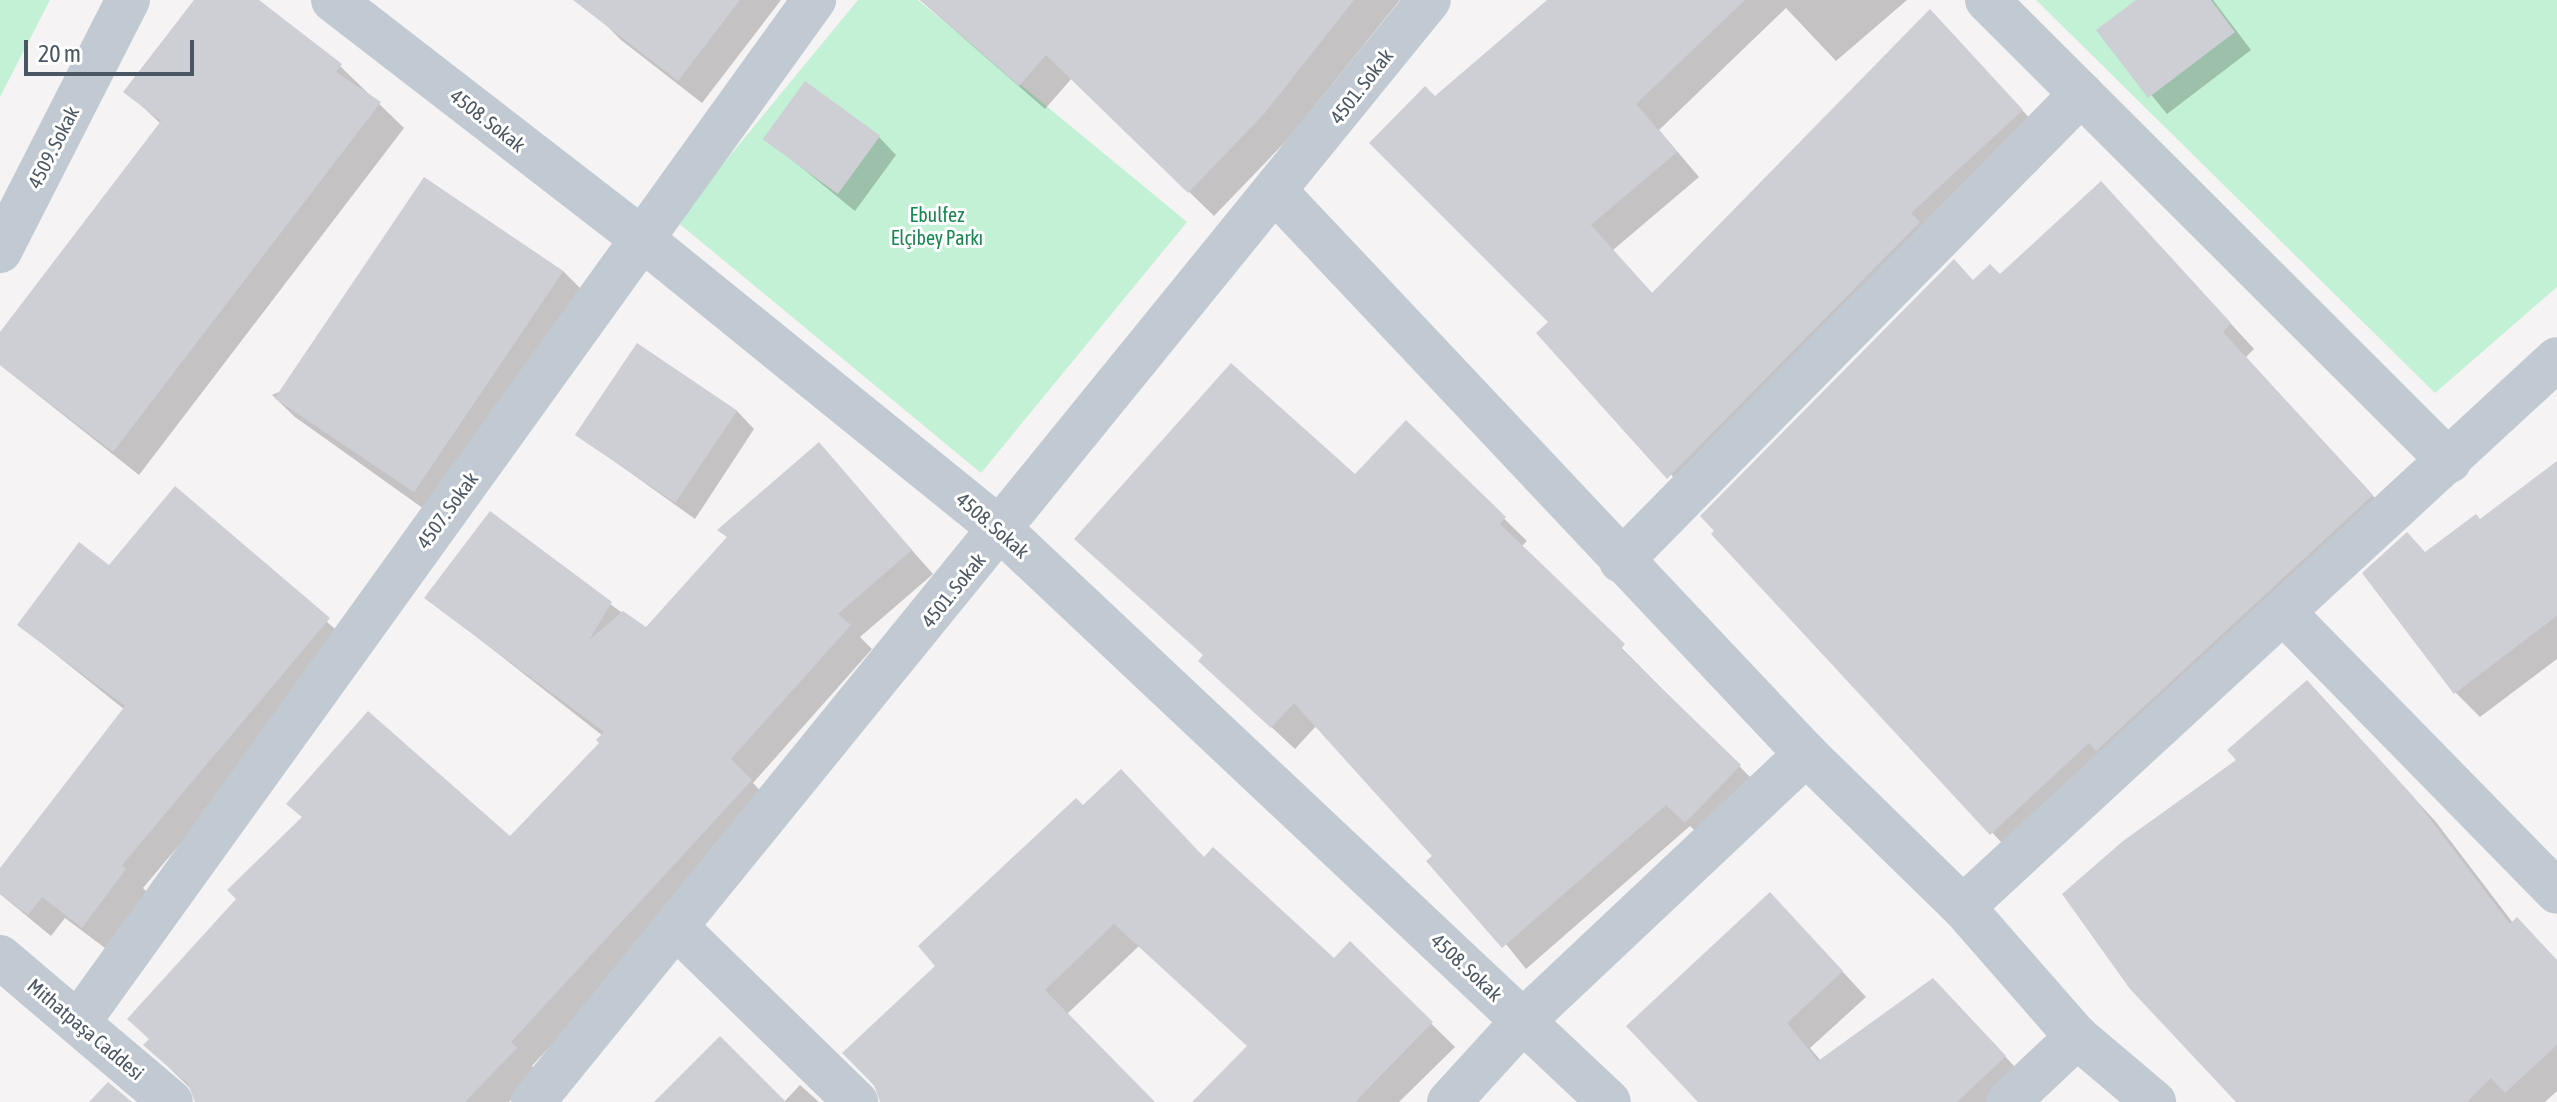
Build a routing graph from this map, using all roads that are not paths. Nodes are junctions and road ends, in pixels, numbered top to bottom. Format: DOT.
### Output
graph roads {
  1 [pos="128,0"];
  2 [pos="333,0"];
  3 [pos="814,0"];
  4 [pos="1429,0"];
  5 [pos="1987,0"];
  6 [pos="2081,94"];
  7 [pos="1277,193"];
  8 [pos="642,239"];
  9 [pos="0,251"];
  10 [pos="2557,359"];
  11 [pos="2449,461"];
  12 [pos="1002,531"];
  13 [pos="1621,561"];
  14 [pos="2284,613"];
  15 [pos="1806,754"];
  16 [pos="2557,892"];
  17 [pos="1963,907"];
  18 [pos="677,928"];
  19 [pos="0,957"];
  20 [pos="80,1020"];
  21 [pos="1524,1020"];
  22 [pos="2077,1037"];
  23 [pos="171,1102"];
  24 [pos="533,1102"];
  25 [pos="856,1102"];
  26 [pos="1449,1102"];
  27 [pos="1609,1102"];
  28 [pos="2008,1102"];
  29 [pos="2154,1102"];
  1 -- 9 [label="street, 4509. Sokak"];
  2 -- 8 [label="street, 4508. Sokak"];
  3 -- 8 [label="street, 4507. Sokak"];
  4 -- 7 [label="street, 4501. Sokak"];
  5 -- 6 [label="street"];
  6 -- 11 [label="street"];
  6 -- 13 [label="street"];
  7 -- 12 [label="street, 4501. Sokak"];
  7 -- 13 [label="street"];
  8 -- 12 [label="street, 4508. Sokak"];
  8 -- 20 [label="street, 4507. Sokak"];
  10 -- 11 [label="street"];
  11 -- 14 [label="street"];
  12 -- 18 [label="street, 4501. Sokak"];
  12 -- 21 [label="street, 4508. Sokak"];
  13 -- 15 [label="street"];
  14 -- 16 [label="street"];
  14 -- 17 [label="street"];
  15 -- 17 [label="street"];
  15 -- 21 [label="street"];
  17 -- 22 [label="street"];
  18 -- 24 [label="street, 4501. Sokak"];
  18 -- 25 [label="street"];
  19 -- 20 [label="street, Mithatpaşa Caddesi"];
  20 -- 23 [label="street, Mithatpaşa Caddesi"];
  21 -- 26 [label="street"];
  21 -- 27 [label="street, 4508. Sokak"];
  22 -- 28 [label="street"];
  22 -- 29 [label="street"];
}
